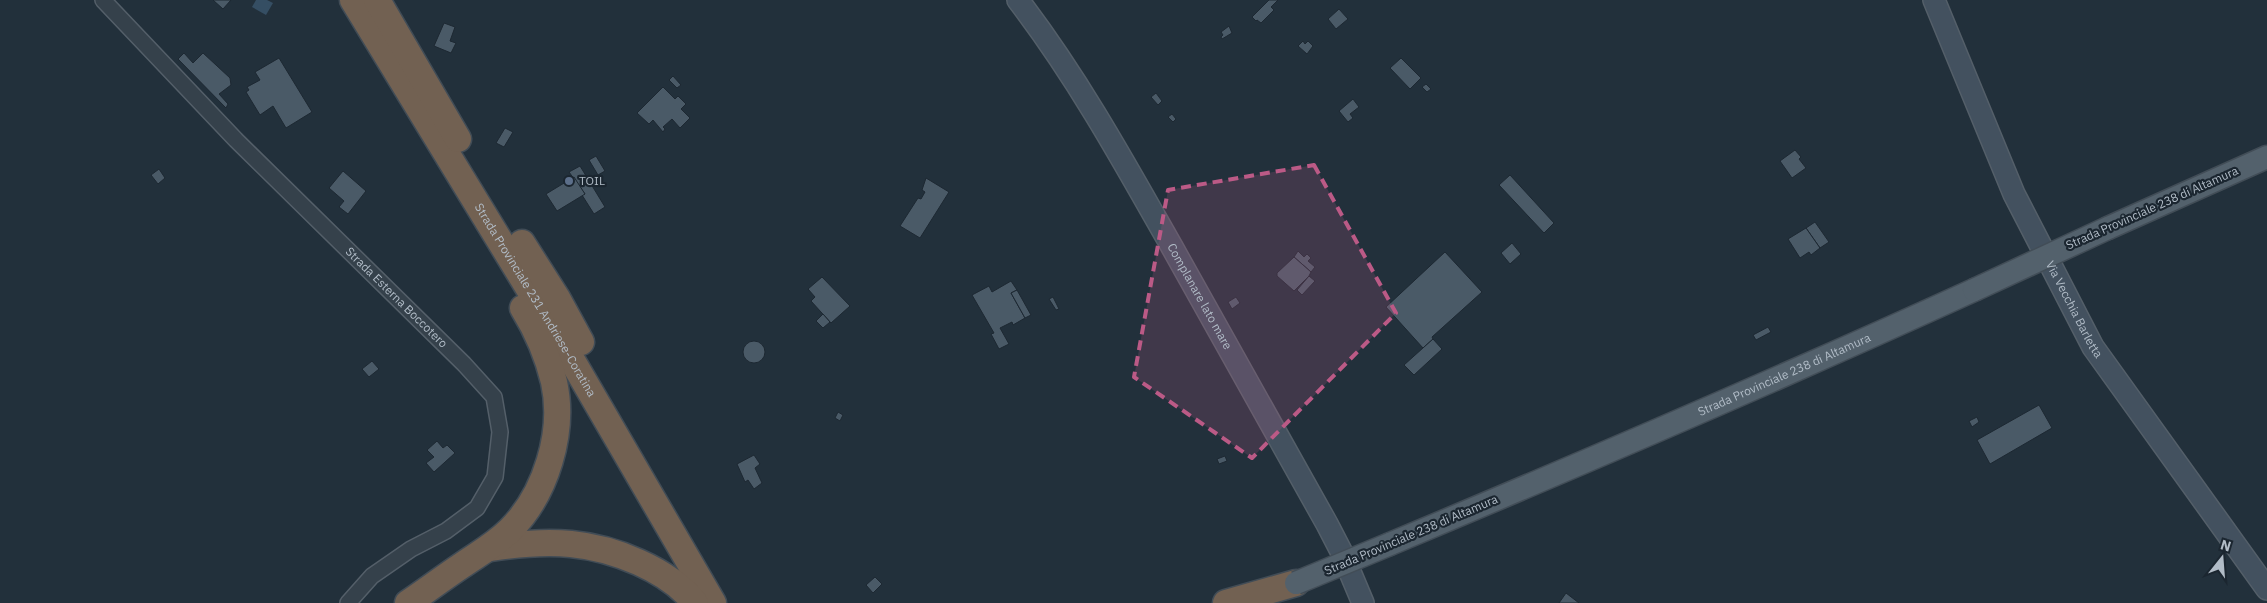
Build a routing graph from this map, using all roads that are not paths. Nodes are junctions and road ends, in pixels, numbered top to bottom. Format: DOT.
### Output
graph roads {
  1 [pos="104,0"];
  2 [pos="352,0"];
  3 [pos="377,0"];
  4 [pos="1018,0"];
  5 [pos="1934,0"];
  6 [pos="416,104"];
  7 [pos="2267,157"];
  8 [pos="491,548"];
  9 [pos="710,574"];
  10 [pos="1296,583"];
  11 [pos="2267,589"];
  12 [pos="348,603"];
  13 [pos="408,603"];
  14 [pos="695,603"];
  15 [pos="713,603"];
  16 [pos="726,603"];
  17 [pos="730,603"];
  18 [pos="1226,603"];
  19 [pos="1252,603"];
  20 [pos="1269,603"];
  21 [pos="1363,603"];
  1 -- 12 [label="street, Strada Esterna Boccotero"];
  2 -- 6 [label="highway, Strada Provinciale 231 Andriese-Coratina"];
  3 -- 9 [label="highway, Strada Provinciale 231 Andriese-Coratina"];
  4 -- 21 [label="street, Complanare lato mare"];
  5 -- 11 [label="street, Via Vecchia Barletta"];
  6 -- 8 [label="highway"];
  6 -- 15 [label="highway, Strada Provinciale 231 Andriese-Coratina"];
  7 -- 10 [label="main road, Strada Provinciale 238 di Altamura, bridge"];
  8 -- 13 [label="highway"];
  8 -- 14 [label="highway"];
  9 -- 16 [label="highway, Strada Provinciale 231 Andriese-Coratina"];
  9 -- 17 [label="highway"];
  10 -- 18 [label="highway"];
  10 -- 19 [label="highway"];
  10 -- 20 [label="street"];
}
